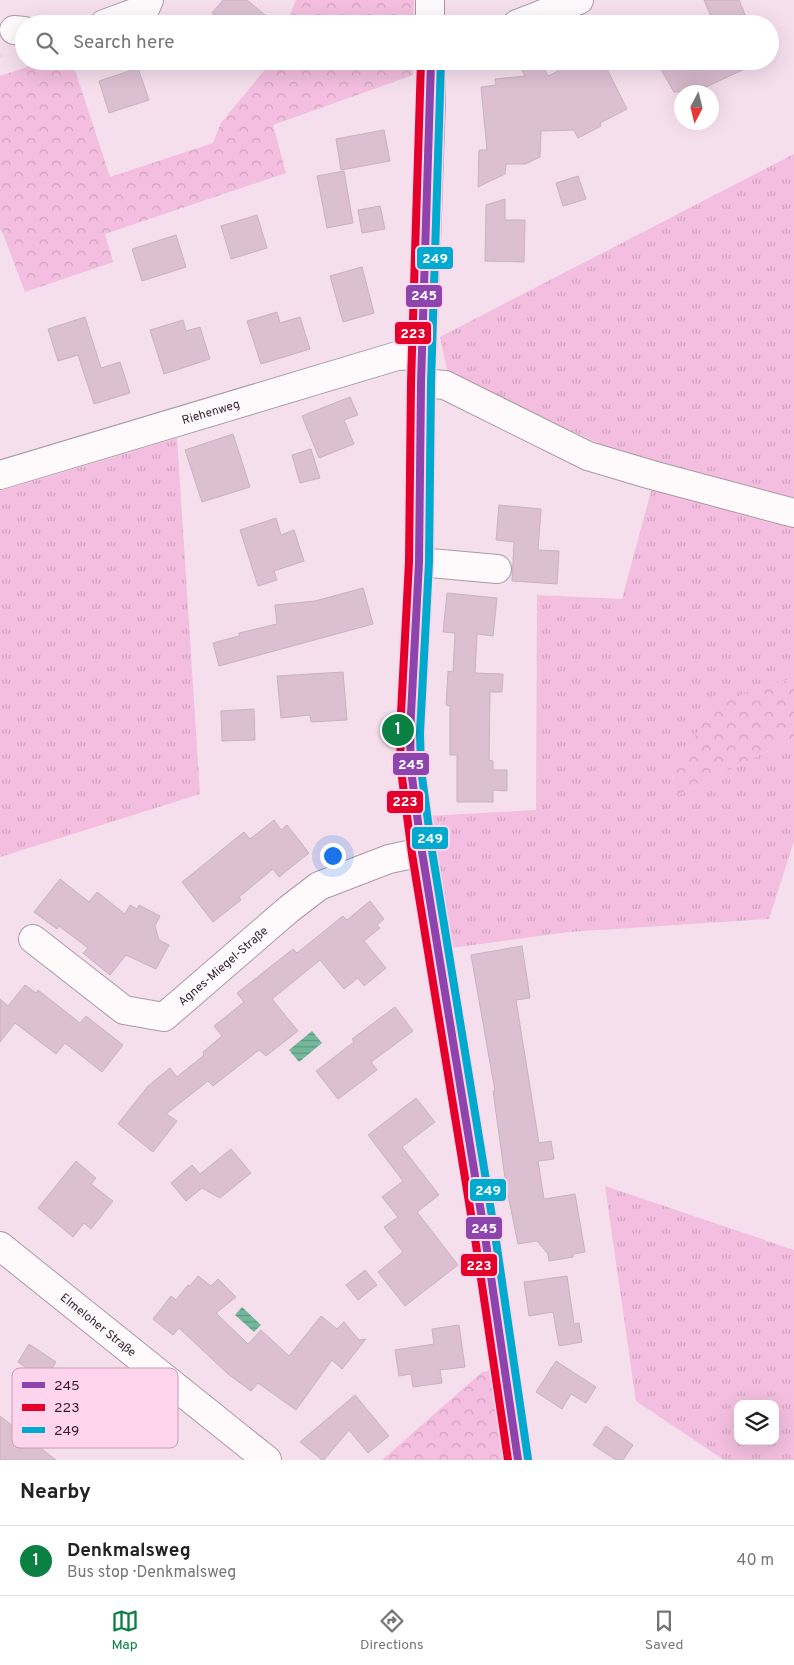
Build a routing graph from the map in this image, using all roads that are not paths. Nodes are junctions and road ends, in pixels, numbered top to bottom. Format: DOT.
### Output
graph roads {
  1 [pos="149,0"];
  2 [pos="430,0"];
  3 [pos="578,0"];
  4 [pos="127,15"];
  5 [pos="430,15"];
  6 [pos="540,15"];
  7 [pos="431,70"];
  8 [pos="422,355"];
  9 [pos="421,383"];
  10 [pos="0,475"];
  11 [pos="794,513"];
  12 [pos="419,562"];
  13 [pos="497,569"];
  14 [pos="422,852"];
  15 [pos="33,939"];
  16 [pos="0,1246"];
  17 [pos="152,1368"];
  18 [pos="178,1389"];
  19 [pos="266,1460"];
  20 [pos="518,1460"];
  1 -- 4 [label="street"];
  2 -- 5 [label="street"];
  3 -- 6 [label="street"];
  7 -- 8 [label="street"];
  8 -- 9 [label="street"];
  8 -- 10 [label="street, Riehenweg"];
  9 -- 11 [label="street"];
  9 -- 12 [label="street"];
  12 -- 13 [label="street"];
  12 -- 14 [label="street"];
  14 -- 15 [label="street, Agnes-Miegel-Straße"];
  14 -- 20 [label="street"];
  16 -- 17 [label="street, Elmeloher Straße"];
  18 -- 19 [label="street, Elmeloher Straße"];
}
